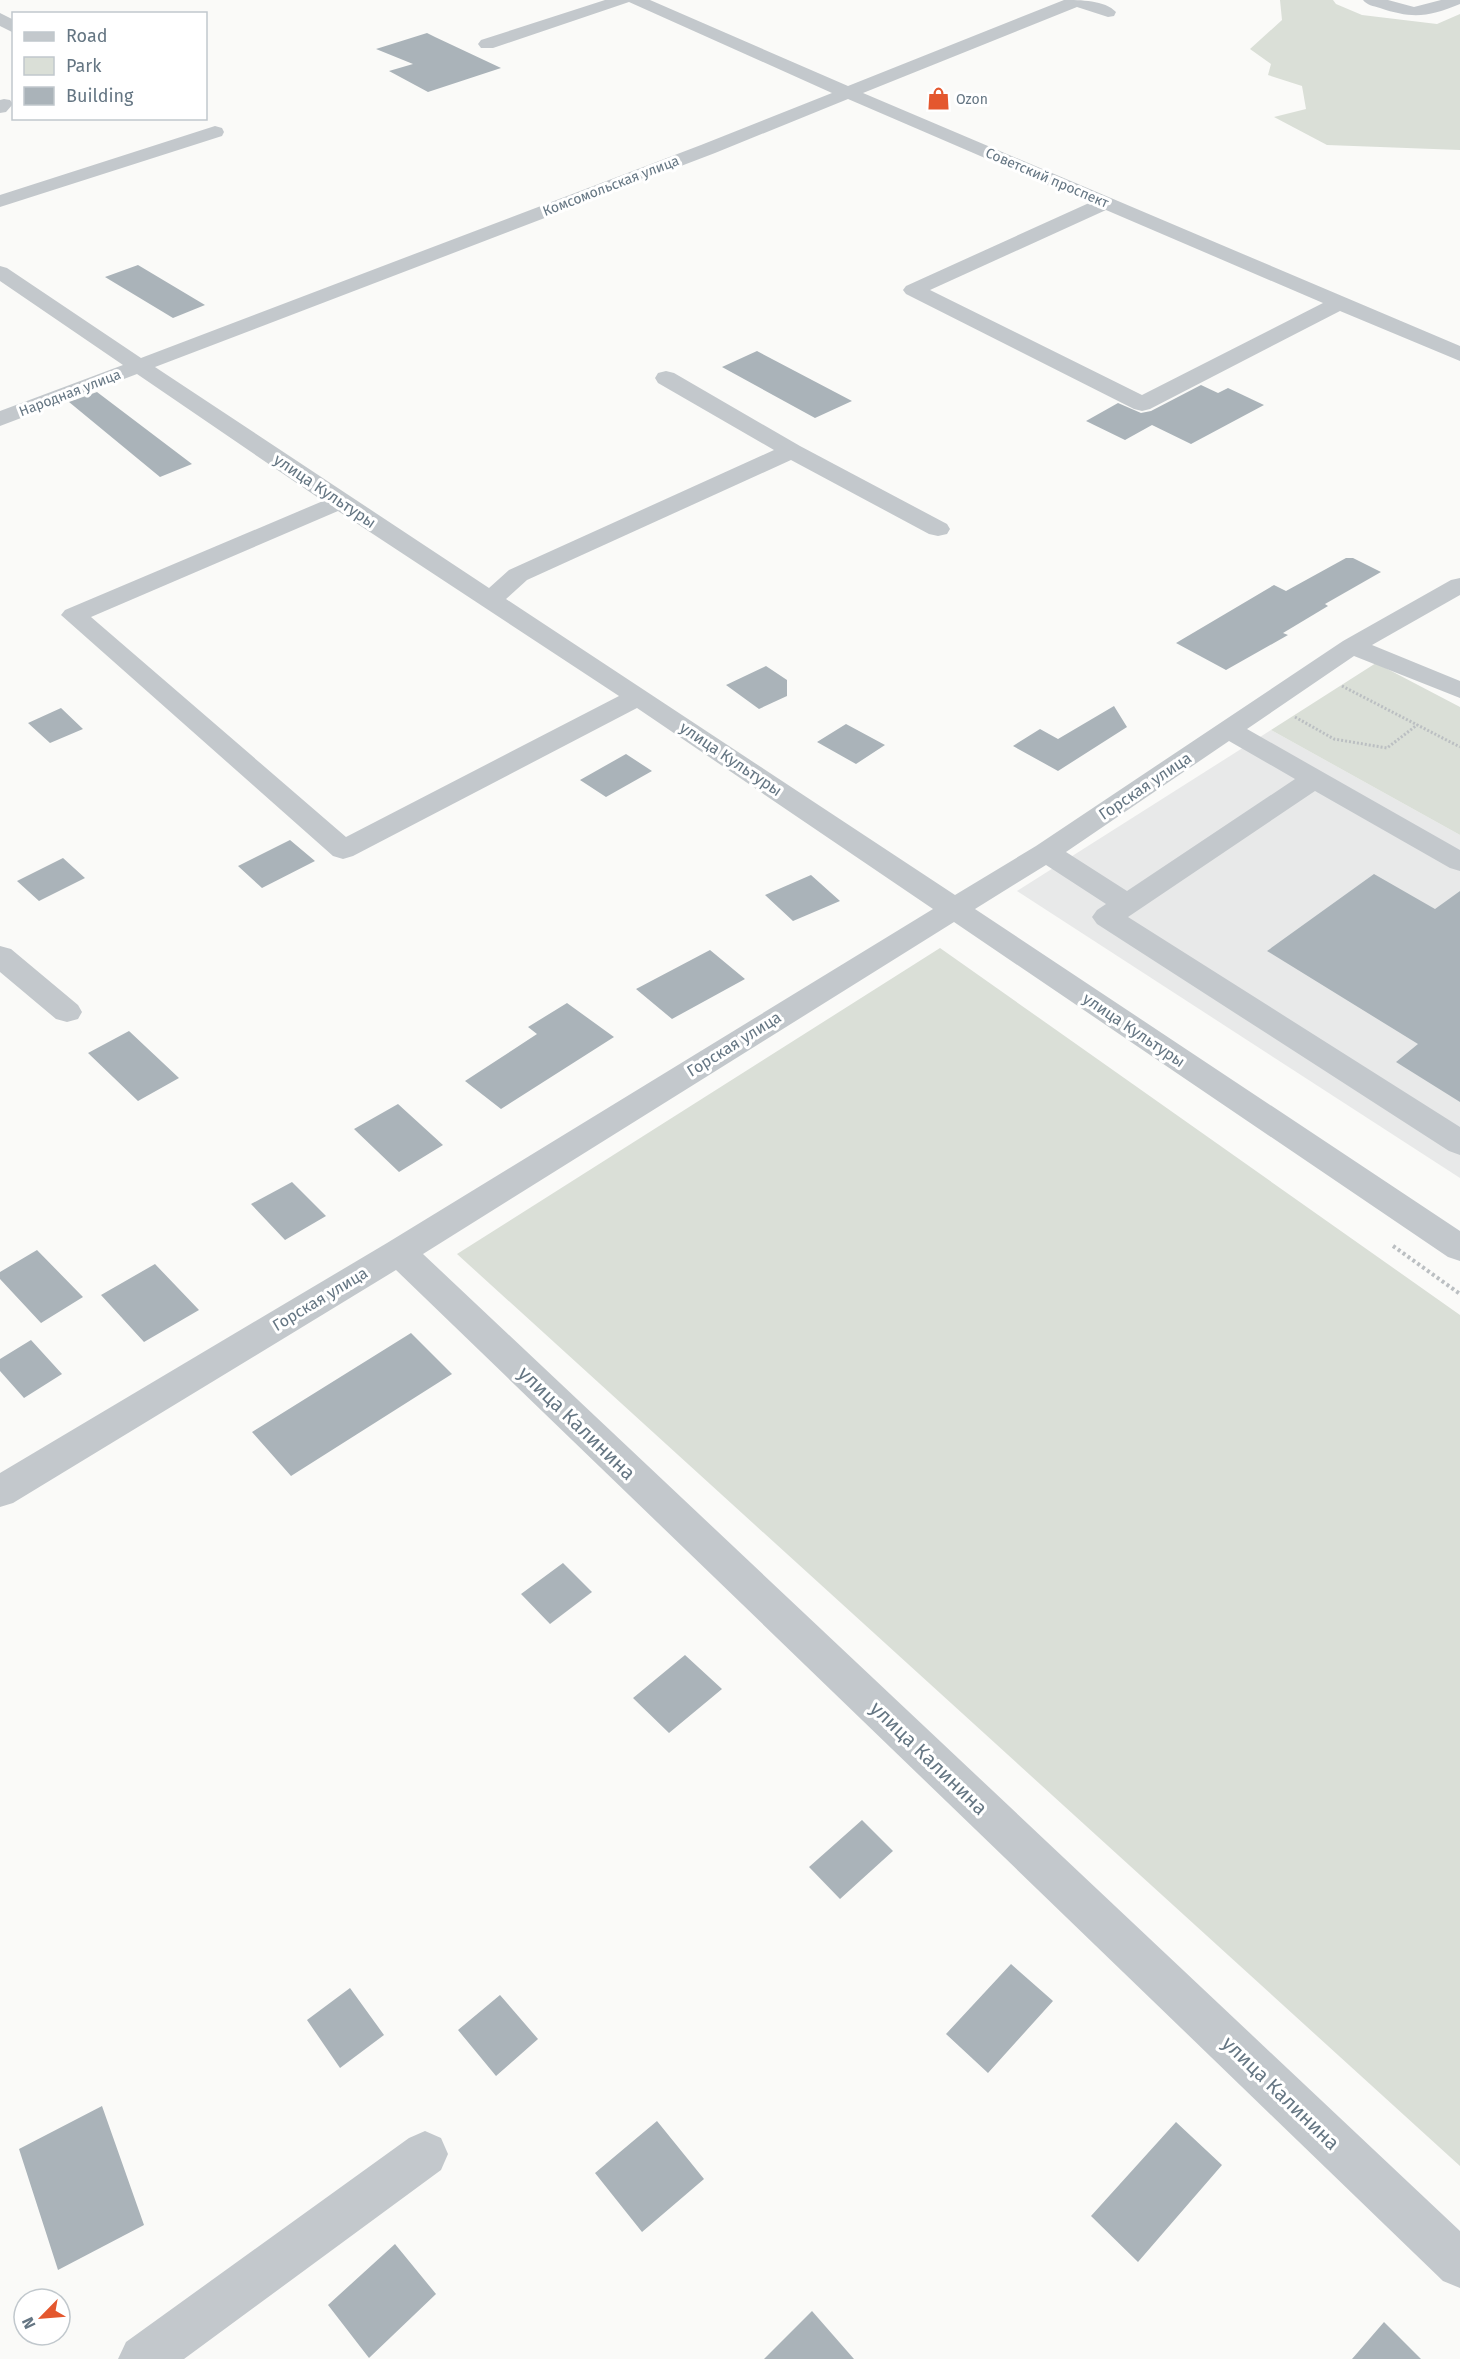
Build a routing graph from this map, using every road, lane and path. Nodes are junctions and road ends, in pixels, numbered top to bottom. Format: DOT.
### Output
graph roads {
  1 [pos="622,0"];
  2 [pos="636,0"];
  3 [pos="1371,0"];
  4 [pos="1455,0"];
  5 [pos="1078,1"];
  6 [pos="1108,12"];
  7 [pos="0,18"];
  8 [pos="11,37"];
  9 [pos="487,44"];
  10 [pos="848,93"];
  11 [pos="215,132"];
  12 [pos="0,201"];
  13 [pos="1105,203"];
  14 [pos="0,273"];
  15 [pos="1339,303"];
  16 [pos="1460,354"];
  17 [pos="141,367"];
  18 [pos="666,378"];
  19 [pos="0,419"];
  20 [pos="792,451"];
  21 [pos="340,502"];
  22 [pos="938,529"];
  23 [pos="1460,585"];
  24 [pos="490,600"];
  25 [pos="1352,646"];
  26 [pos="1342,686"];
  27 [pos="1460,690"];
  28 [pos="638,697"];
  29 [pos="1304,722"];
  30 [pos="1417,724"];
  31 [pos="1229,730"];
  32 [pos="1460,747"];
  33 [pos="1314,779"];
  34 [pos="1046,852"];
  35 [pos="1460,862"];
  36 [pos="1127,904"];
  37 [pos="954,909"];
  38 [pos="0,956"];
  39 [pos="67,1012"];
  40 [pos="1460,1143"];
  41 [pos="1460,1248"];
  42 [pos="399,1252"];
  43 [pos="0,1491"];
  44 [pos="425,2154"];
  45 [pos="1460,2264"];
  46 [pos="143,2359"];
  1 -- 9 [label="street"];
  2 -- 10 [label="street, Советский проспект"];
  3 -- 4 [label="street"];
  5 -- 6 [label="street"];
  5 -- 10 [label="street, Комсомольская улица"];
  7 -- 8 [label="street"];
  10 -- 13 [label="street, Советский проспект"];
  10 -- 17 [label="street, Комсомольская улица"];
  11 -- 12 [label="street"];
  13 -- 15 [label="street, Советский проспект"];
  13 -- 15 [label="street"];
  14 -- 17 [label="street, улица Культуры"];
  15 -- 16 [label="street, Советский проспект"];
  17 -- 19 [label="street, Народная улица"];
  17 -- 21 [label="street, улица Культуры"];
  18 -- 20 [label="street"];
  20 -- 22 [label="street"];
  20 -- 24 [label="street"];
  21 -- 24 [label="street, улица Культуры"];
  21 -- 28 [label="street"];
  23 -- 25 [label="street, Горская улица"];
  24 -- 28 [label="street, улица Культуры"];
  25 -- 27 [label="street"];
  25 -- 31 [label="street, Горская улица"];
  26 -- 30 [label="path"];
  28 -- 37 [label="street, улица Культуры"];
  29 -- 30 [label="path"];
  30 -- 32 [label="path"];
  31 -- 33 [label="street"];
  31 -- 34 [label="street, Горская улица"];
  33 -- 35 [label="street"];
  33 -- 36 [label="street"];
  34 -- 36 [label="street"];
  34 -- 37 [label="street, Горская улица"];
  36 -- 40 [label="street"];
  37 -- 41 [label="street, улица Культуры"];
  37 -- 42 [label="street, Горская улица"];
  38 -- 39 [label="street"];
  42 -- 43 [label="street, Горская улица"];
  42 -- 45 [label="street, улица Калинина"];
  44 -- 46 [label="street"];
}
